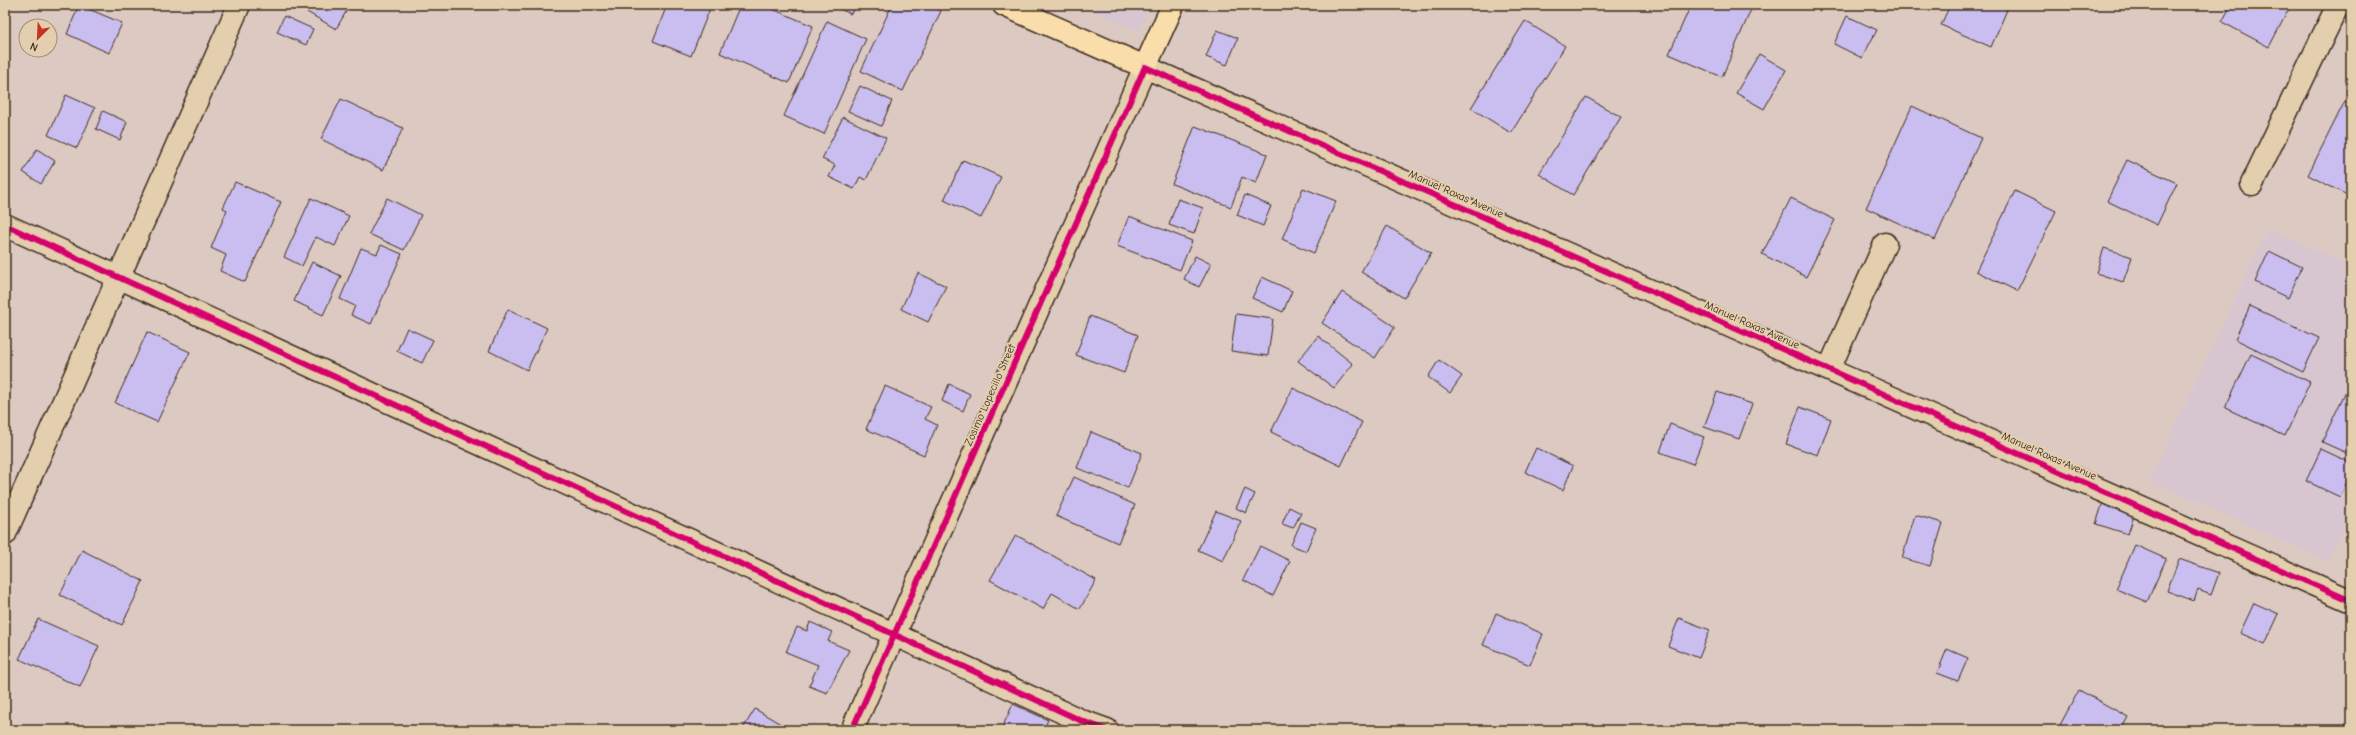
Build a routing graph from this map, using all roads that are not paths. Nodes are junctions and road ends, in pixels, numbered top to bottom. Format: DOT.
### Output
graph roads {
  1 [pos="239,5"];
  2 [pos="1004,5"];
  3 [pos="1173,5"];
  4 [pos="2338,5"];
  5 [pos="1145,67"];
  6 [pos="2252,184"];
  7 [pos="5,225"];
  8 [pos="1885,244"];
  9 [pos="120,277"];
  10 [pos="1829,370"];
  11 [pos="5,534"];
  12 [pos="2351,601"];
  13 [pos="895,633"];
  14 [pos="852,730"];
  15 [pos="1107,730"];
  1 -- 9 [label="street"];
  2 -- 5 [label="main road, Manuel Roxas Avenue"];
  3 -- 5 [label="main road, Zosimo Lopecillo Street"];
  4 -- 6 [label="street"];
  5 -- 10 [label="street, Manuel Roxas Avenue"];
  5 -- 13 [label="street, Zosimo Lopecillo Street"];
  7 -- 9 [label="street"];
  8 -- 10 [label="street"];
  9 -- 11 [label="street"];
  9 -- 13 [label="street"];
  10 -- 12 [label="street, Manuel Roxas Avenue"];
  13 -- 14 [label="street, Zosimo Lopecillo Street"];
  13 -- 15 [label="street"];
}
